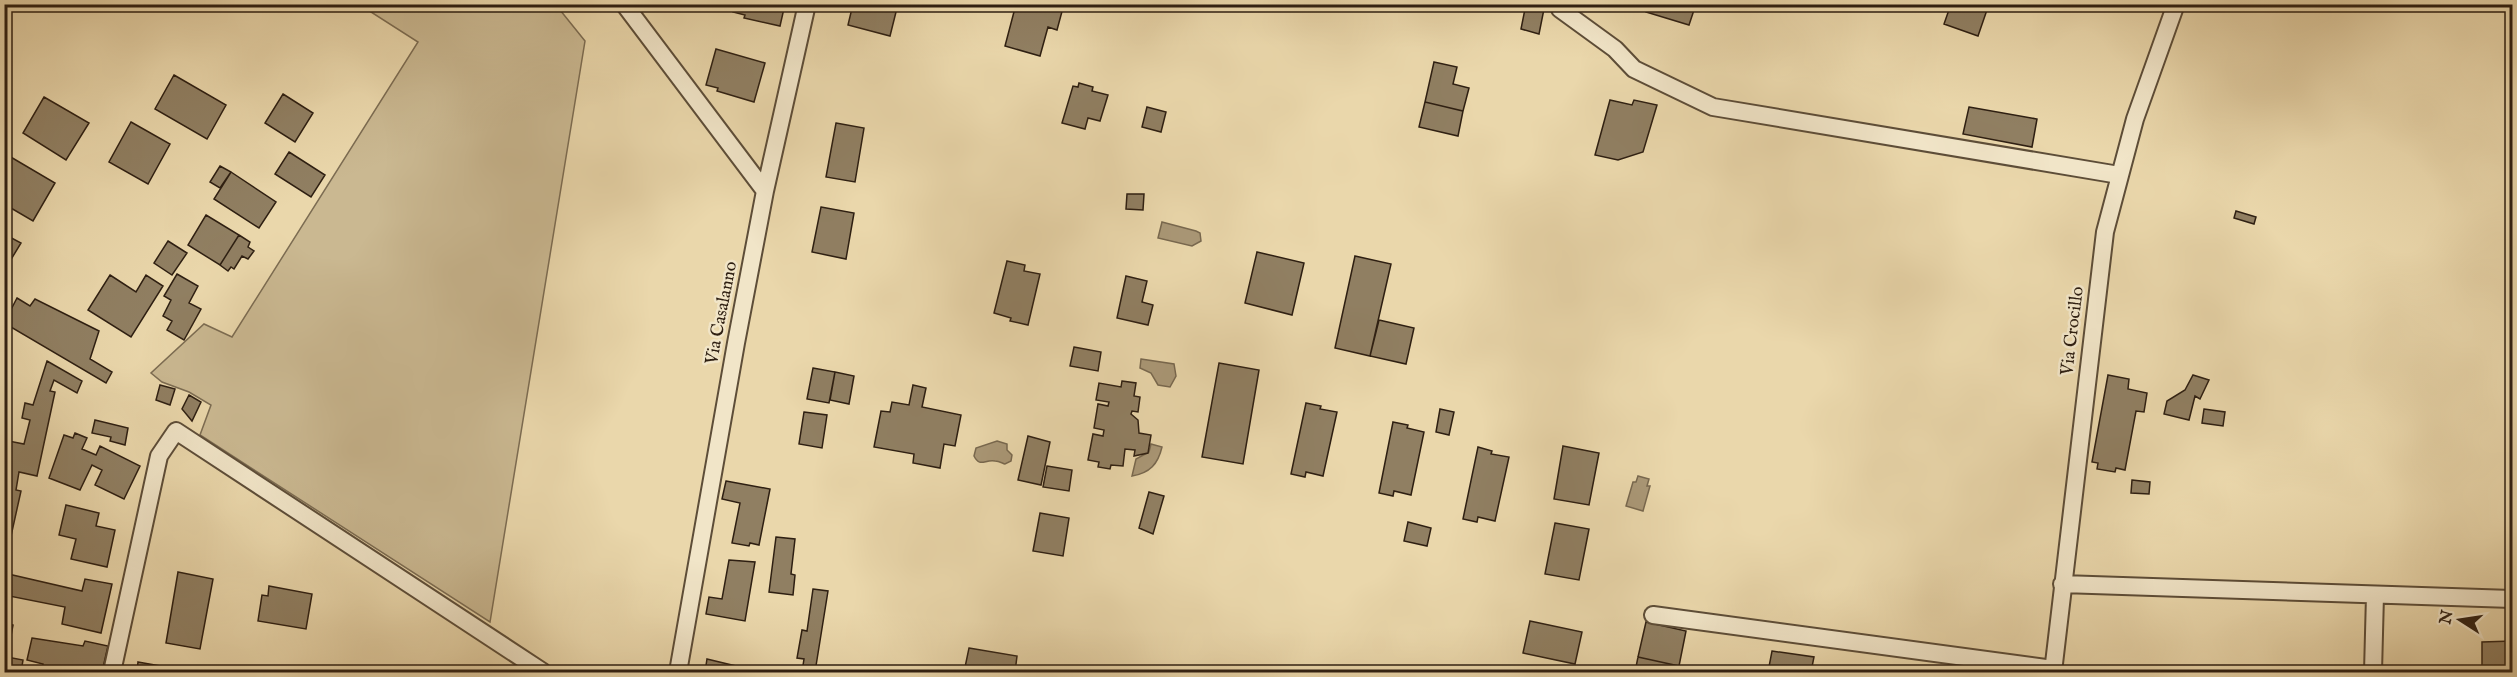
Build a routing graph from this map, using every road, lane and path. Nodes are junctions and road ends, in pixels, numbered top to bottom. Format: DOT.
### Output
graph roads {
  1 [pos="624,4"];
  2 [pos="807,4"];
  3 [pos="1558,4"];
  4 [pos="2176,4"];
  5 [pos="2120,175"];
  6 [pos="765,191"];
  7 [pos="2062,584"];
  8 [pos="2375,595"];
  9 [pos="2512,599"];
  10 [pos="1653,615"];
  11 [pos="2053,670"];
  12 [pos="112,672"];
  13 [pos="543,672"];
  14 [pos="678,672"];
  15 [pos="2373,672"];
  1 -- 6 [label="street"];
  2 -- 6 [label="street, Via Casalanno"];
  3 -- 5 [label="street"];
  4 -- 5 [label="street, Via Crocillo"];
  5 -- 7 [label="street, Via Crocillo"];
  6 -- 14 [label="street, Via Casalanno"];
  7 -- 8 [label="street"];
  7 -- 11 [label="street, Via Crocillo"];
  8 -- 9 [label="street"];
  8 -- 15 [label="street"];
  10 -- 11 [label="street"];
  12 -- 13 [label="street"];
}
